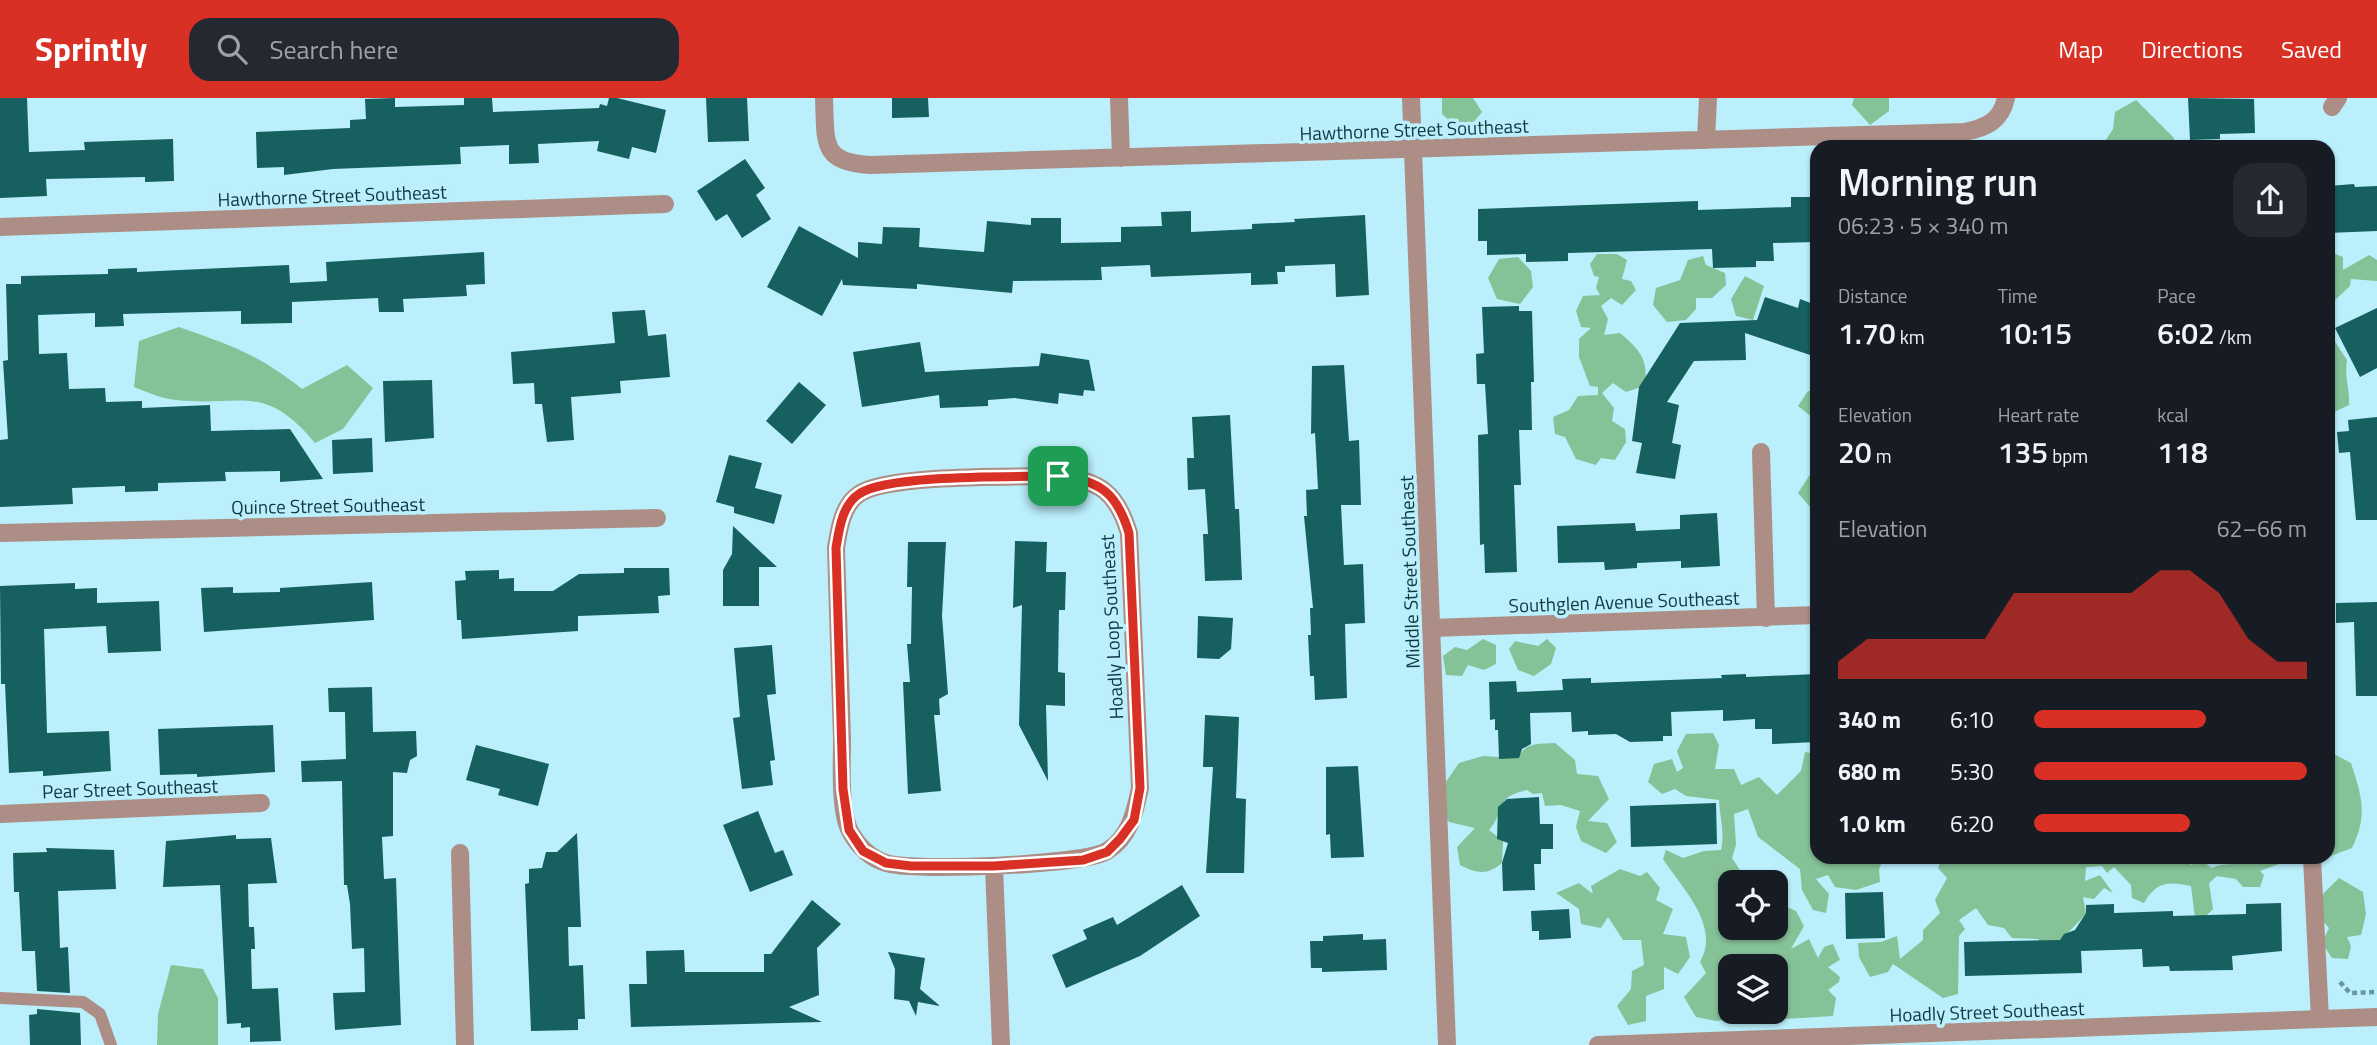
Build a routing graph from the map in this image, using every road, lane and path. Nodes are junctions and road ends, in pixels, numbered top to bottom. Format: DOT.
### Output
graph roads {
  1 [pos="824,98"];
  2 [pos="1119,98"];
  3 [pos="1411,98"];
  4 [pos="1708,98"];
  5 [pos="2006,98"];
  6 [pos="1706,140"];
  7 [pos="1412,150"];
  8 [pos="1121,158"];
  9 [pos="665,204"];
  10 [pos="0,227"];
  11 [pos="1761,452"];
  12 [pos="657,518"];
  13 [pos="0,533"];
  14 [pos="1810,615"];
  15 [pos="1766,618"];
  16 [pos="1432,628"];
  17 [pos="261,803"];
  18 [pos="0,814"];
  19 [pos="460,853"];
  20 [pos="2312,864"];
  21 [pos="994,866"];
  22 [pos="2340,982"];
  23 [pos="2377,992"];
  24 [pos="0,998"];
  25 [pos="2377,1017"];
  26 [pos="2320,1019"];
  27 [pos="2000,1039"];
  28 [pos="1690,1043"];
  29 [pos="111,1045"];
  30 [pos="465,1045"];
  31 [pos="1001,1045"];
  32 [pos="1447,1045"];
  33 [pos="1598,1045"];
  1 -- 8 [label="street, Hawthorne Street Southeast"];
  2 -- 8 [label="street"];
  3 -- 7 [label="street, Middle Street Southeast"];
  4 -- 6 [label="street"];
  5 -- 6 [label="street, Hawthorne Street Southeast"];
  6 -- 7 [label="street, Hawthorne Street Southeast"];
  7 -- 8 [label="street, Hawthorne Street Southeast"];
  7 -- 16 [label="street, Middle Street Southeast"];
  9 -- 10 [label="street, Hawthorne Street Southeast"];
  11 -- 15 [label="street"];
  12 -- 13 [label="street, Quince Street Southeast"];
  14 -- 15 [label="street, Southglen Avenue Southeast"];
  15 -- 16 [label="street, Southglen Avenue Southeast"];
  16 -- 32 [label="street, Middle Street Southeast"];
  17 -- 18 [label="street, Pear Street Southeast"];
  19 -- 30 [label="street"];
  20 -- 26 [label="street"];
  21 -- 21 [label="street, Hoadly Loop Southeast"];
  21 -- 31 [label="street"];
  22 -- 23 [label="path"];
  24 -- 29 [label="lane"];
  25 -- 26 [label="street, Hoadly Street Southeast"];
  26 -- 27 [label="street, Hoadly Street Southeast"];
  27 -- 28 [label="street, Hoadly Street Southeast"];
  28 -- 33 [label="street, Hoadly Street Southeast"];
}
